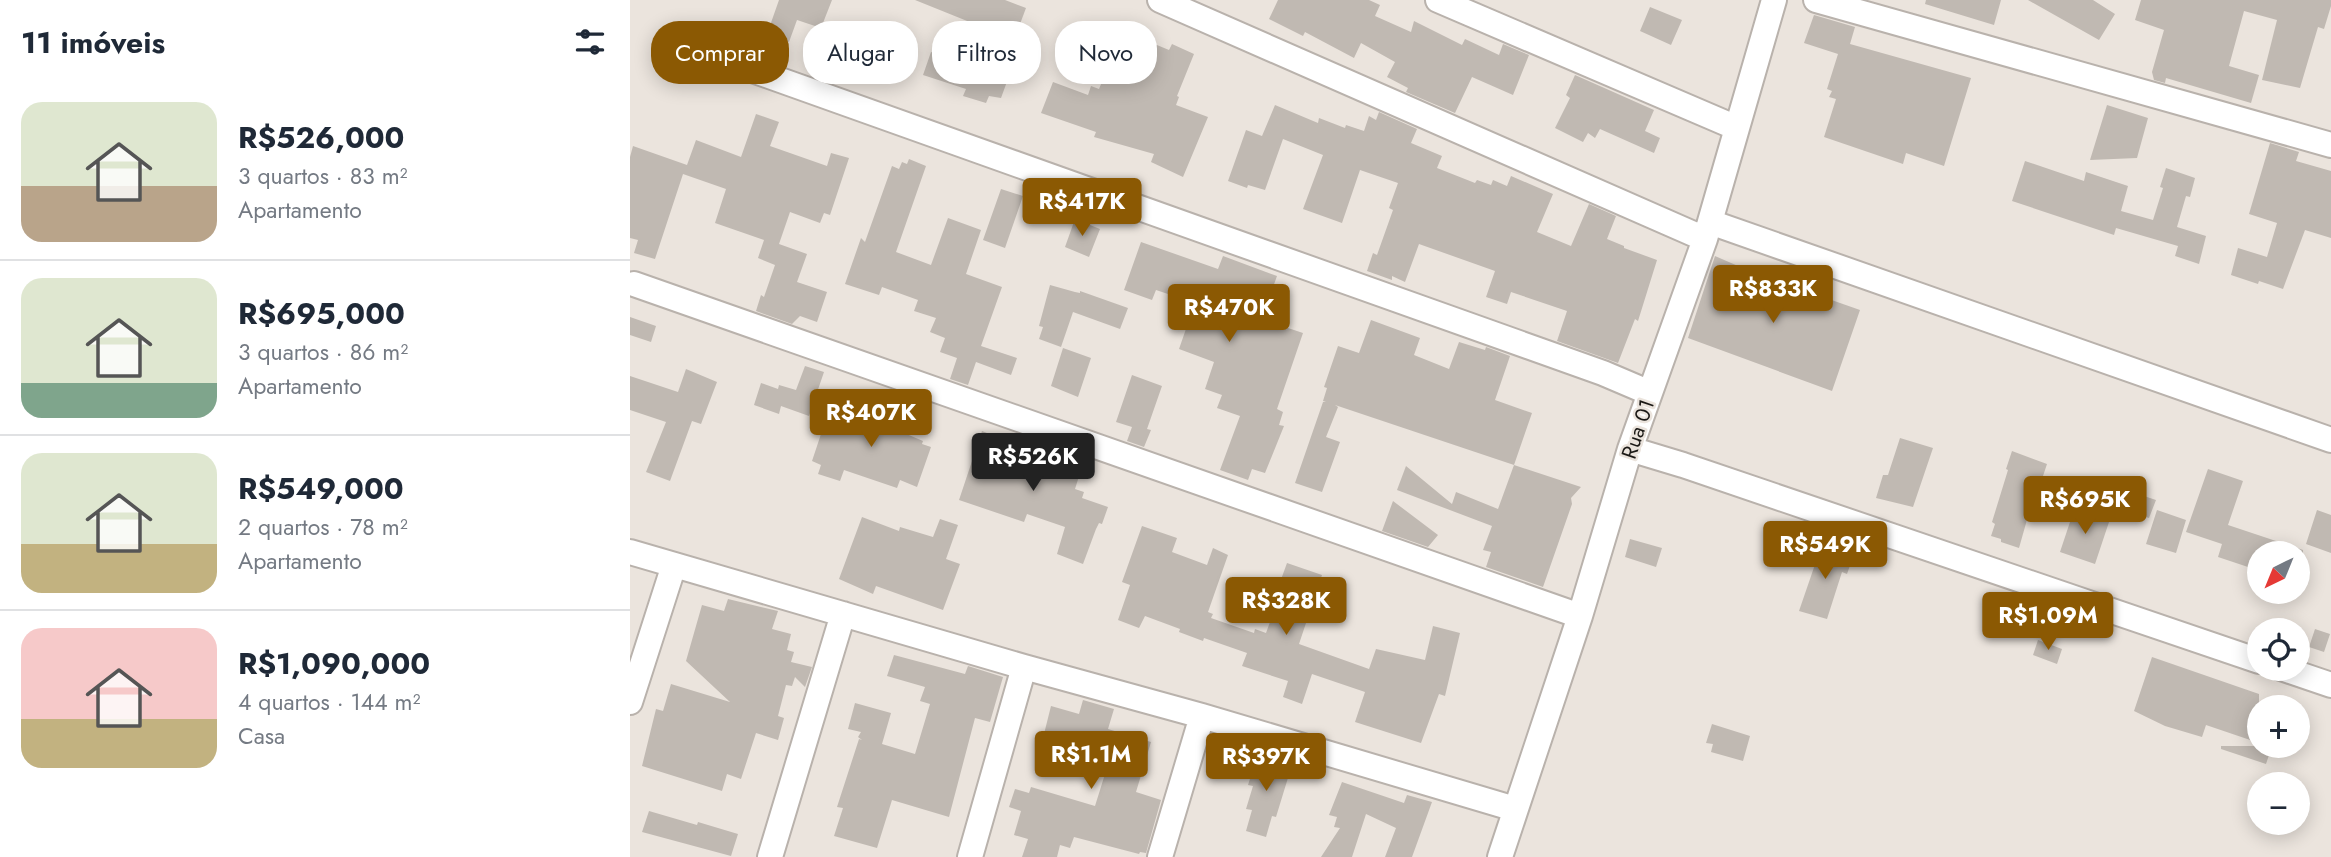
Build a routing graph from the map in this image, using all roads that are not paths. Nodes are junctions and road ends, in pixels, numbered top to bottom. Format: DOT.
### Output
graph roads {
  1 [pos="1160,0"];
  2 [pos="1438,0"];
  3 [pos="1774,0"];
  4 [pos="1816,0"];
  5 [pos="789,83"];
  6 [pos="1738,128"];
  7 [pos="2331,145"];
  8 [pos="1707,231"];
  9 [pos="634,284"];
  10 [pos="1650,393"];
  11 [pos="2331,440"];
  12 [pos="1630,449"];
  13 [pos="630,552"];
  14 [pos="674,565"];
  15 [pos="843,614"];
  16 [pos="1580,616"];
  17 [pos="2247,657"];
  18 [pos="1024,667"];
  19 [pos="2310,678"];
  20 [pos="2331,685"];
  21 [pos="630,702"];
  22 [pos="1202,716"];
  23 [pos="1515,809"];
  24 [pos="770,857"];
  25 [pos="970,857"];
  26 [pos="1160,857"];
  27 [pos="1500,857"];
  1 -- 8 [label="street"];
  2 -- 6 [label="street"];
  3 -- 6 [label="street, Rua 01"];
  4 -- 7 [label="street"];
  5 -- 10 [label="street"];
  6 -- 8 [label="street, Rua 01"];
  8 -- 10 [label="street, Rua 01"];
  8 -- 11 [label="street"];
  9 -- 16 [label="street"];
  10 -- 12 [label="street, Rua 01"];
  12 -- 16 [label="street, Rua 01"];
  12 -- 17 [label="street"];
  13 -- 14 [label="street"];
  14 -- 15 [label="street"];
  14 -- 21 [label="street"];
  15 -- 18 [label="street"];
  15 -- 24 [label="street"];
  16 -- 23 [label="street, Rua 01"];
  18 -- 22 [label="street"];
  18 -- 25 [label="street"];
  19 -- 20 [label="street"];
  22 -- 23 [label="street"];
  22 -- 26 [label="street"];
  23 -- 27 [label="street, Rua 01"];
}
